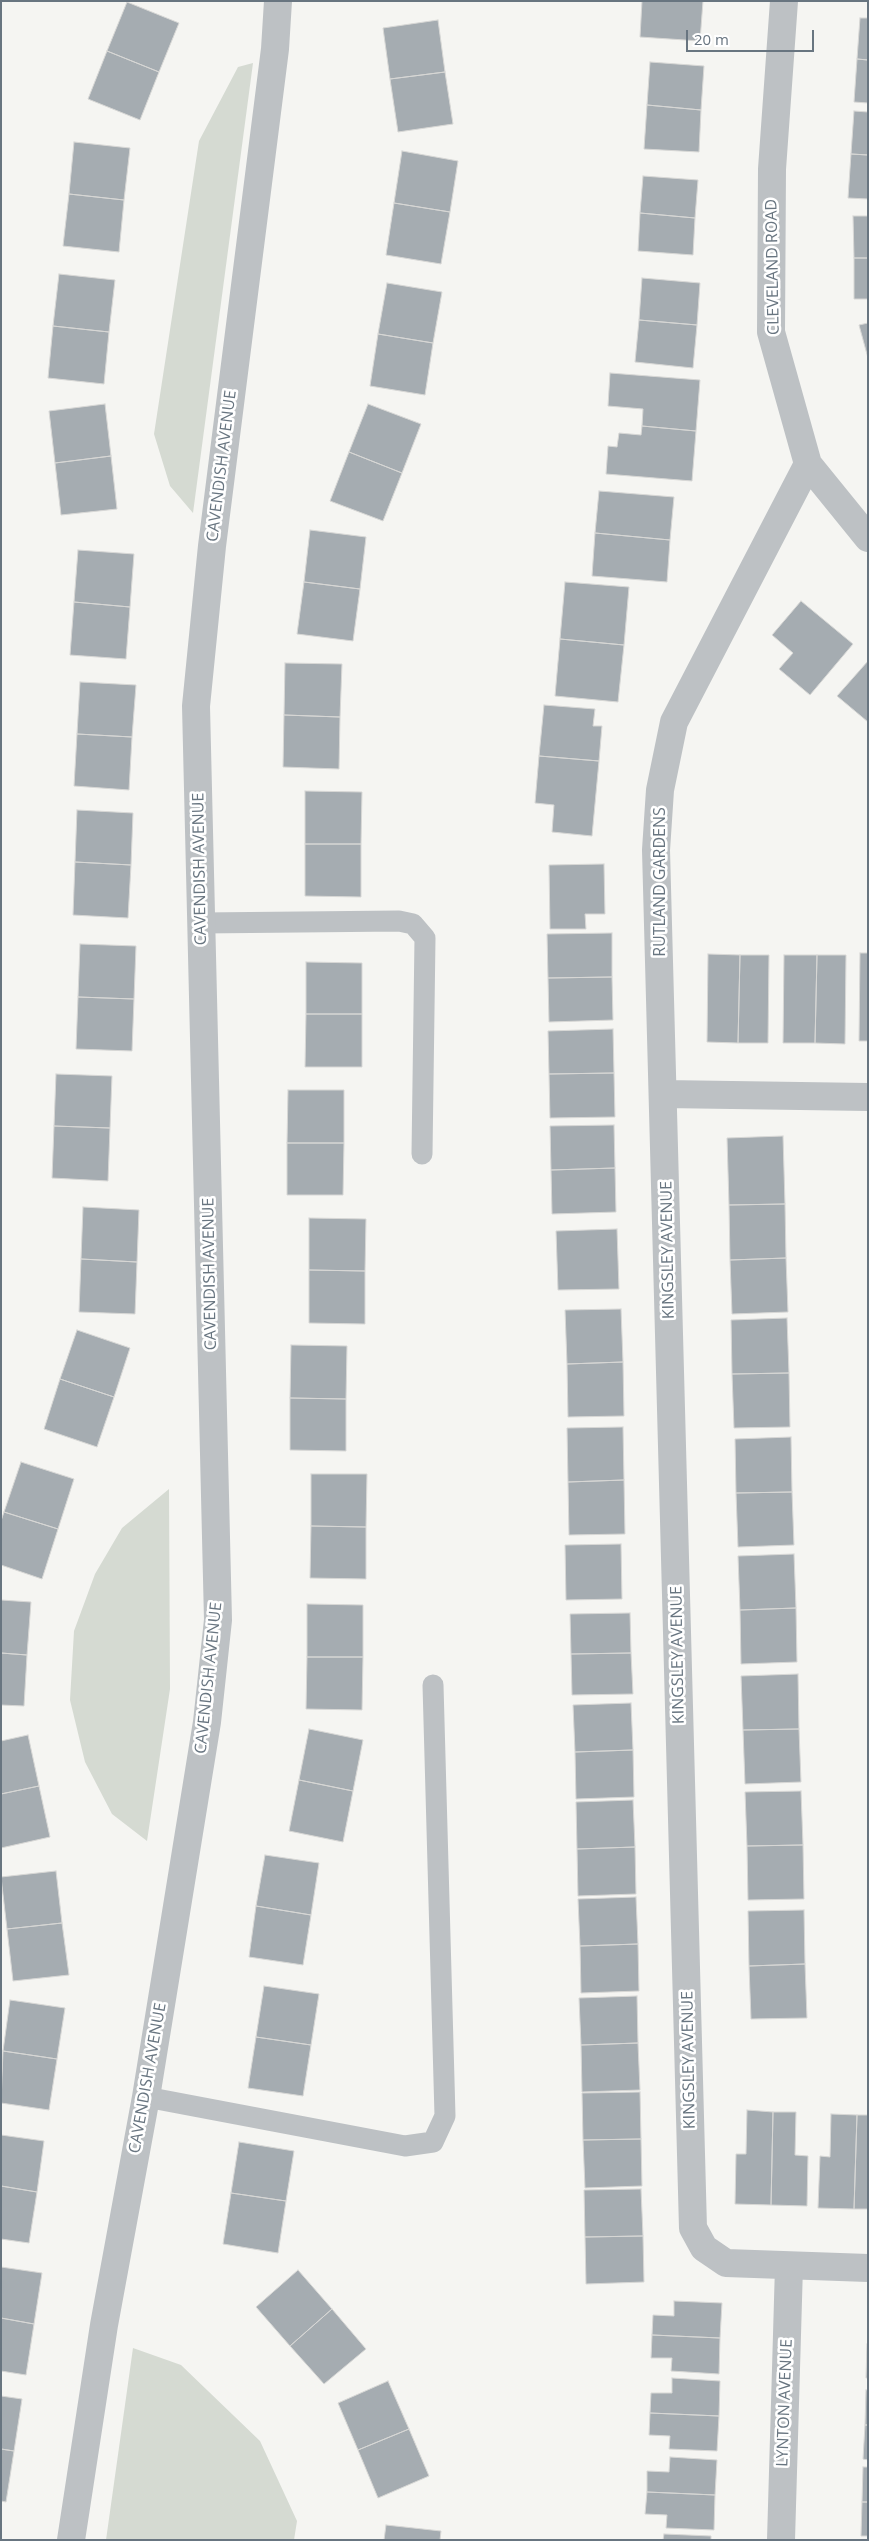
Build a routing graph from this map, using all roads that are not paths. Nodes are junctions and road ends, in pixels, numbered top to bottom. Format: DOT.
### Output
graph roads {
  1 [pos="278,1"];
  2 [pos="784,1"];
  3 [pos="808,464"];
  4 [pos="868,538"];
  5 [pos="202,923"];
  6 [pos="664,1094"];
  7 [pos="868,1097"];
  8 [pos="422,1154"];
  9 [pos="433,1685"];
  10 [pos="146,2097"];
  11 [pos="789,2266"];
  12 [pos="868,2268"];
  13 [pos="71,2540"];
  14 [pos="781,2540"];
  1 -- 5 [label="street, CAVENDISH AVENUE"];
  2 -- 3 [label="street, CLEVELAND ROAD"];
  3 -- 4 [label="street, CLEVELAND ROAD"];
  3 -- 6 [label="street, RUTLAND GARDENS"];
  5 -- 8 [label="lane"];
  5 -- 10 [label="street, CAVENDISH AVENUE"];
  6 -- 7 [label="street"];
  6 -- 11 [label="street, KINGSLEY AVENUE"];
  9 -- 10 [label="lane"];
  10 -- 13 [label="street, CAVENDISH AVENUE"];
  11 -- 12 [label="street, KINGSLEY AVENUE"];
  11 -- 14 [label="street, LYNTON AVENUE"];
}
